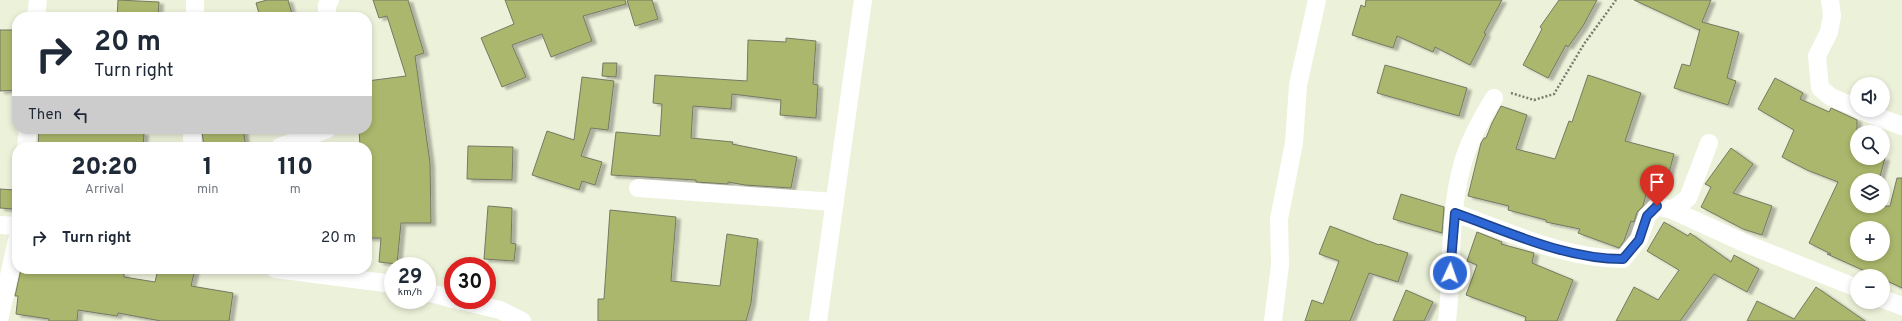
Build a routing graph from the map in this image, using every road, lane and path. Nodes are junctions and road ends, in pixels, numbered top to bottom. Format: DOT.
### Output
graph roads {
  1 [pos="38,0"];
  2 [pos="196,0"];
  3 [pos="330,0"];
  4 [pos="863,0"];
  5 [pos="1317,0"];
  6 [pos="1616,0"];
  7 [pos="1830,0"];
  8 [pos="37,12"];
  9 [pos="195,12"];
  10 [pos="327,12"];
  11 [pos="1494,98"];
  12 [pos="1850,105"];
  13 [pos="1878,117"];
  14 [pos="1902,126"];
  15 [pos="314,134"];
  16 [pos="293,142"];
  17 [pos="1709,143"];
  18 [pos="638,188"];
  19 [pos="835,202"];
  20 [pos="1672,210"];
  21 [pos="1455,213"];
  22 [pos="0,225"];
  23 [pos="12,226"];
  24 [pos="12,262"];
  25 [pos="314,274"];
  26 [pos="384,283"];
  27 [pos="1850,285"];
  28 [pos="1890,301"];
  29 [pos="1902,306"];
  30 [pos="496,309"];
  31 [pos="0,316"];
  32 [pos="522,321"];
  33 [pos="818,321"];
  34 [pos="1273,321"];
  35 [pos="1447,321"];
  1 -- 8 [label="street"];
  2 -- 9 [label="street"];
  3 -- 10 [label="street"];
  4 -- 19 [label="street"];
  5 -- 34 [label="street"];
  6 -- 11 [label="path"];
  7 -- 12 [label="street"];
  11 -- 21 [label="street"];
  13 -- 14 [label="street"];
  15 -- 16 [label="street"];
  17 -- 20 [label="street"];
  18 -- 19 [label="street"];
  19 -- 33 [label="street"];
  20 -- 21 [label="street"];
  20 -- 27 [label="street"];
  21 -- 35 [label="street"];
  22 -- 23 [label="street"];
  24 -- 31 [label="street"];
  25 -- 26 [label="street"];
  28 -- 29 [label="street"];
  30 -- 32 [label="street"];
}
